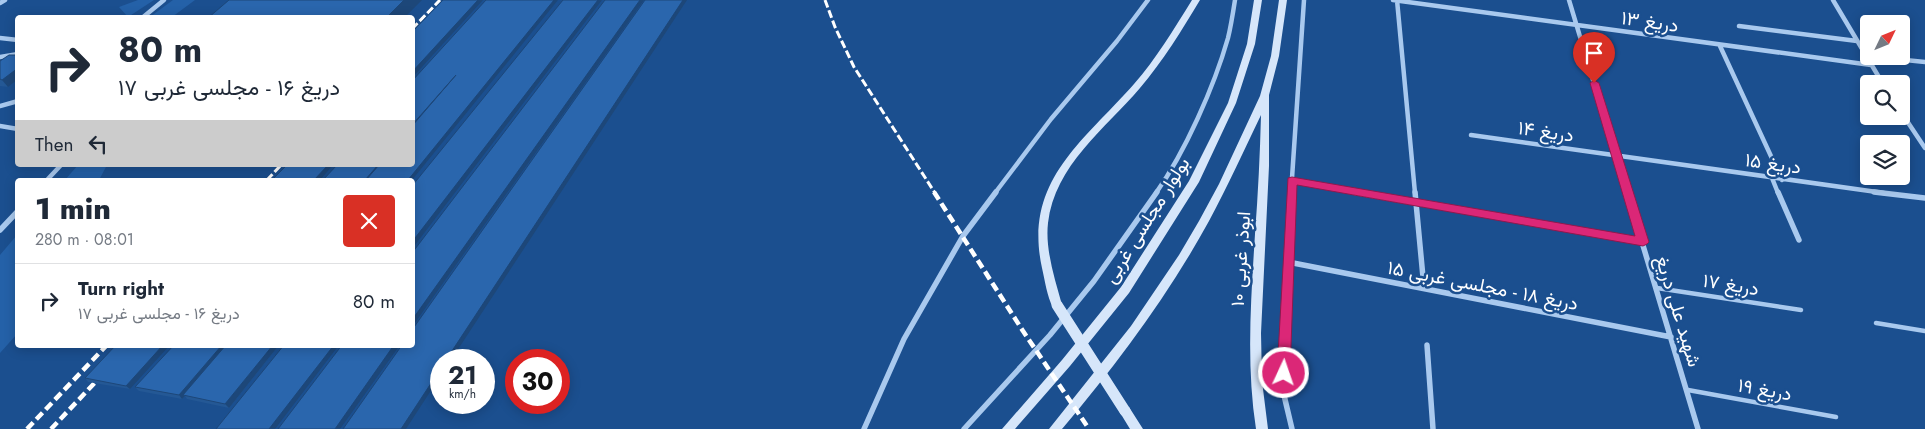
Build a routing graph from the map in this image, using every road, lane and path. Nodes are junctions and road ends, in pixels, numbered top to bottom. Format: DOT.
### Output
graph roads {
  1 [pos="5,0"];
  2 [pos="164,0"];
  3 [pos="1148,0"];
  4 [pos="1196,0"];
  5 [pos="1235,0"];
  6 [pos="1258,0"];
  7 [pos="1283,0"];
  8 [pos="1304,0"];
  9 [pos="1393,0"];
  10 [pos="1397,0"];
  11 [pos="1569,0"];
  12 [pos="1833,0"];
  13 [pos="0,4"];
  14 [pos="146,15"];
  15 [pos="1577,26"];
  16 [pos="1739,26"];
  17 [pos="0,38"];
  18 [pos="15,40"];
  19 [pos="1857,41"];
  20 [pos="1720,46"];
  21 [pos="1860,46"];
  22 [pos="15,55"];
  23 [pos="0,58"];
  24 [pos="1910,60"];
  25 [pos="1925,62"];
  26 [pos="1860,64"];
  27 [pos="1871,65"];
  28 [pos="1877,75"];
  29 [pos="1266,91"];
  30 [pos="15,102"];
  31 [pos="0,106"];
  32 [pos="1910,125"];
  33 [pos="0,126"];
  34 [pos="15,128"];
  35 [pos="1471,135"];
  36 [pos="1925,148"];
  37 [pos="1617,156"];
  38 [pos="59,167"];
  39 [pos="49,178"];
  40 [pos="1772,178"];
  41 [pos="1782,180"];
  42 [pos="1292,181"];
  43 [pos="1925,198"];
  44 [pos="1416,202"];
  45 [pos="15,214"];
  46 [pos="0,230"];
  47 [pos="1799,240"];
  48 [pos="1643,242"];
  49 [pos="1288,262"];
  50 [pos="1424,288"];
  51 [pos="1657,288"];
  52 [pos="1801,310"];
  53 [pos="1876,323"];
  54 [pos="1925,331"];
  55 [pos="1671,337"];
  56 [pos="1427,345"];
  57 [pos="1688,390"];
  58 [pos="1836,417"];
  59 [pos="864,429"];
  60 [pos="964,429"];
  61 [pos="1008,429"];
  62 [pos="1055,429"];
  63 [pos="1137,429"];
  64 [pos="1262,429"];
  65 [pos="1292,429"];
  66 [pos="1434,429"];
  67 [pos="1698,429"];
  1 -- 13 [label="street"];
  2 -- 14 [label="street"];
  3 -- 59 [label="street"];
  4 -- 63 [label="main road, bridge"];
  5 -- 60 [label="street"];
  6 -- 61 [label="main road, بولوار مجلسی غربی"];
  7 -- 29 [label="main road"];
  8 -- 42 [label="street"];
  9 -- 10 [label="street, دریغ ۱۳"];
  10 -- 15 [label="street, دریغ ۱۳"];
  10 -- 44 [label="street"];
  11 -- 15 [label="street, شهید علی دریغ"];
  12 -- 19 [label="street"];
  15 -- 20 [label="street, دریغ ۱۳"];
  15 -- 37 [label="street, شهید علی دریغ"];
  16 -- 19 [label="street"];
  17 -- 18 [label="street"];
  19 -- 21 [label="street"];
  20 -- 26 [label="street, دریغ ۱۳"];
  20 -- 41 [label="street"];
  22 -- 23 [label="street"];
  24 -- 25 [label="street"];
  27 -- 28 [label="street"];
  29 -- 62 [label="main road"];
  29 -- 64 [label="main road, ابوذر غربی ۱۰"];
  30 -- 31 [label="street"];
  32 -- 36 [label="street"];
  33 -- 34 [label="street"];
  35 -- 37 [label="street, دریغ ۱۴"];
  37 -- 40 [label="street, دریغ ۱۵"];
  37 -- 48 [label="street, شهید علی دریغ"];
  38 -- 39 [label="street"];
  40 -- 41 [label="street, دریغ ۱۵"];
  40 -- 47 [label="street"];
  41 -- 43 [label="street, دریغ ۱۵"];
  42 -- 44 [label="street"];
  42 -- 49 [label="street"];
  44 -- 48 [label="street"];
  44 -- 50 [label="street"];
  45 -- 46 [label="street"];
  48 -- 51 [label="street, شهید علی دریغ"];
  49 -- 50 [label="street, دریغ ۱۸ - مجلسی غربی ۱۵"];
  49 -- 65 [label="street"];
  50 -- 55 [label="street, دریغ ۱۸ - مجلسی غربی ۱۵"];
  51 -- 52 [label="lane, دریغ ۱۷"];
  51 -- 55 [label="street, شهید علی دریغ"];
  53 -- 54 [label="lane"];
  55 -- 57 [label="street, شهید علی دریغ"];
  56 -- 66 [label="street"];
  57 -- 58 [label="lane, دریغ ۱۹"];
  57 -- 67 [label="street, شهید علی دریغ"];
}
